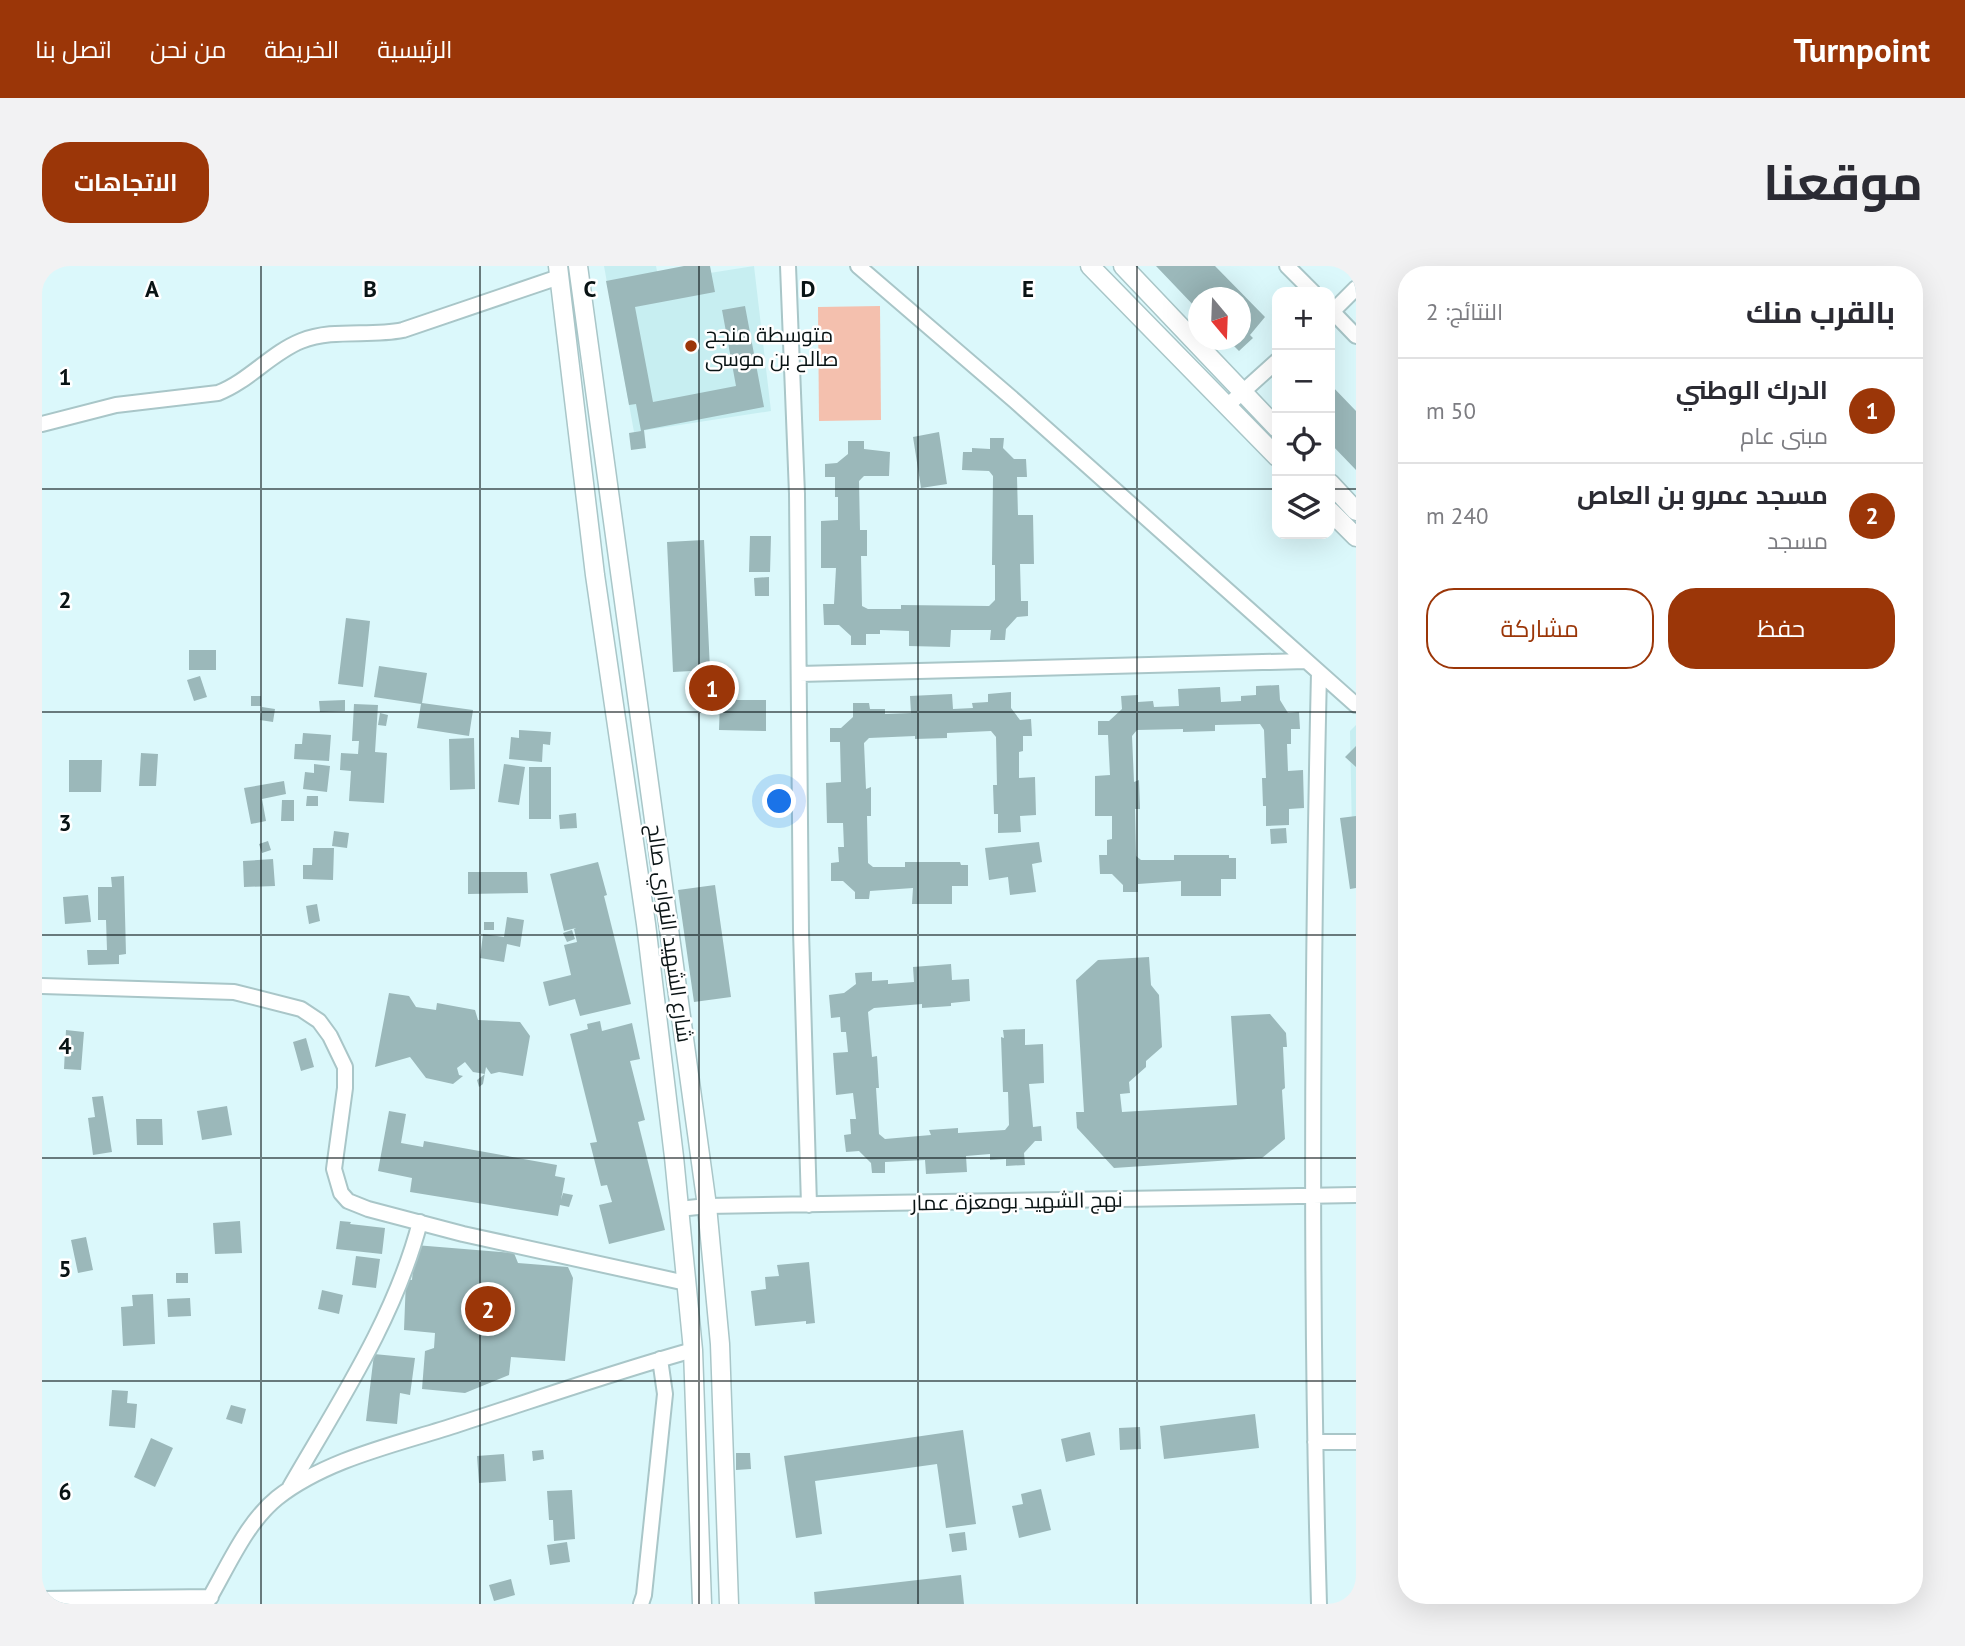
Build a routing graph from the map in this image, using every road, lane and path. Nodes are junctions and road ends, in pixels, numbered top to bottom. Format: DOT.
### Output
graph roads {
  1 [pos="578,266"];
  2 [pos="788,266"];
  3 [pos="858,266"];
  4 [pos="1090,266"];
  5 [pos="1123,266"];
  6 [pos="1287,266"];
  7 [pos="559,271"];
  8 [pos="1308,287"];
  9 [pos="1356,288"];
  10 [pos="1335,307"];
  11 [pos="1335,315"];
  12 [pos="1356,336"];
  13 [pos="1272,366"];
  14 [pos="1243,392"];
  15 [pos="1227,406"];
  16 [pos="1272,423"];
  17 [pos="42,424"];
  18 [pos="1272,452"];
  19 [pos="1335,488"];
  20 [pos="1356,511"];
  21 [pos="1335,516"];
  22 [pos="1356,537"];
  23 [pos="1306,661"];
  24 [pos="1319,672"];
  25 [pos="799,674"];
  26 [pos="1356,705"];
  27 [pos="42,986"];
  28 [pos="1313,1195"];
  29 [pos="1356,1195"];
  30 [pos="809,1205"];
  31 [pos="707,1206"];
  32 [pos="679,1209"];
  33 [pos="420,1222"];
  34 [pos="686,1283"];
  35 [pos="692,1350"];
  36 [pos="660,1359"];
  37 [pos="1315,1442"];
  38 [pos="1356,1442"];
  39 [pos="286,1492"];
  40 [pos="42,1599"];
  41 [pos="209,1600"];
  42 [pos="641,1604"];
  43 [pos="702,1604"];
  44 [pos="729,1604"];
  45 [pos="1318,1604"];
  1 -- 31 [label="street, شارع الشهيد النواري صالح"];
  2 -- 25 [label="street"];
  3 -- 23 [label="street"];
  4 -- 15 [label="street"];
  5 -- 14 [label="street"];
  6 -- 8 [label="street"];
  7 -- 17 [label="street"];
  7 -- 32 [label="street, شارع الشهيد النواري صالح"];
  9 -- 10 [label="street"];
  11 -- 12 [label="street"];
  13 -- 14 [label="street"];
  14 -- 15 [label="street"];
  14 -- 16 [label="street"];
  15 -- 18 [label="street"];
  19 -- 20 [label="street"];
  21 -- 22 [label="street"];
  23 -- 24 [label="street"];
  23 -- 25 [label="street"];
  24 -- 26 [label="street"];
  24 -- 28 [label="street"];
  25 -- 30 [label="street"];
  27 -- 33 [label="street"];
  28 -- 29 [label="street, نهج الشهيد بومعزة عمار"];
  28 -- 30 [label="street, نهج الشهيد بومعزة عمار"];
  28 -- 37 [label="street"];
  30 -- 31 [label="street, نهج الشهيد بومعزة عمار"];
  31 -- 32 [label="street, نهج الشهيد بومعزة عمار"];
  31 -- 44 [label="street, شارع الشهيد النواري صالح"];
  32 -- 34 [label="street, شارع الشهيد النواري صالح"];
  33 -- 34 [label="street"];
  33 -- 39 [label="street"];
  34 -- 35 [label="street, شارع الشهيد النواري صالح"];
  35 -- 36 [label="street"];
  35 -- 43 [label="street, شارع الشهيد النواري صالح"];
  36 -- 39 [label="street"];
  36 -- 42 [label="street"];
  37 -- 38 [label="street"];
  37 -- 45 [label="street"];
  39 -- 41 [label="street"];
  40 -- 41 [label="street"];
}
